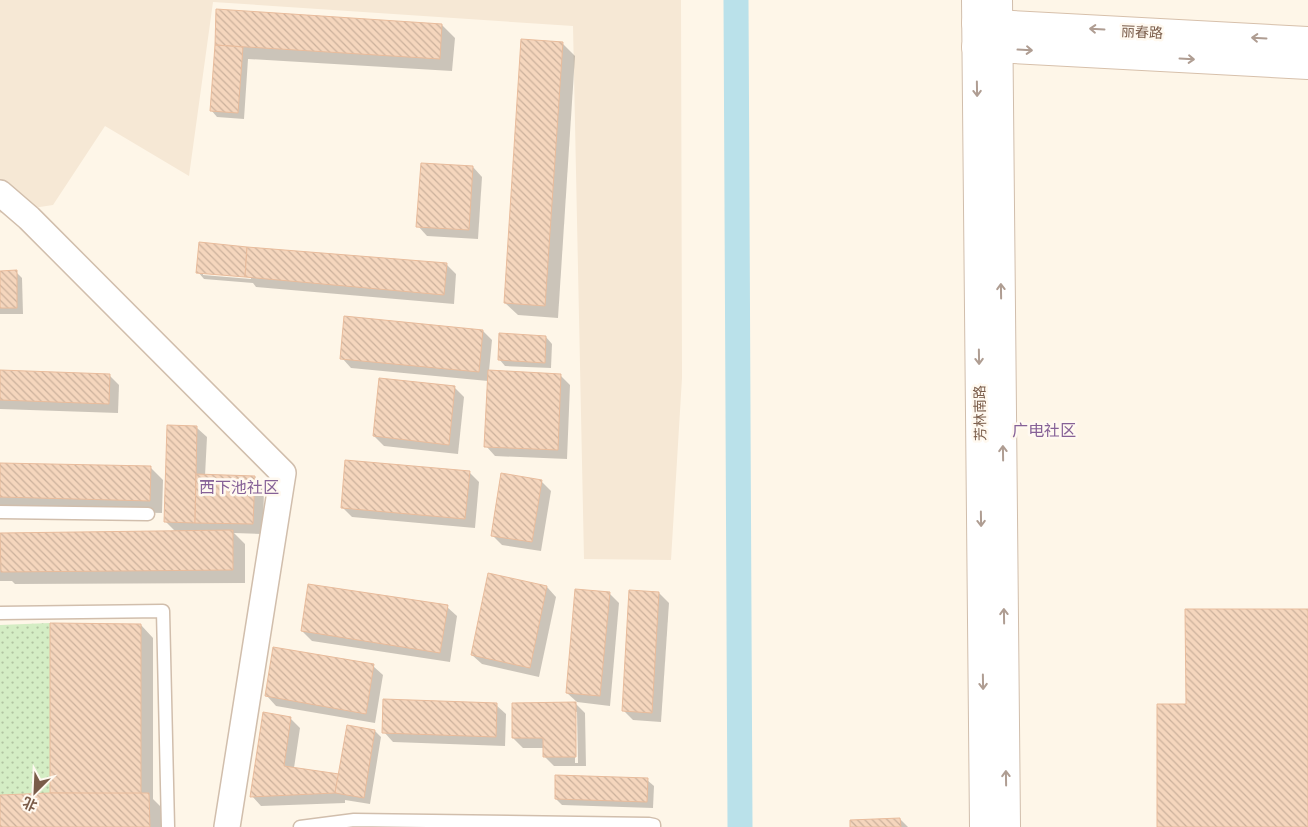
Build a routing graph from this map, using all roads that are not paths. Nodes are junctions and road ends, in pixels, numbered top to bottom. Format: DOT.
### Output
graph roads {
  1 [pos="987,24"];
  2 [pos="1308,41"];
  3 [pos="1308,65"];
  4 [pos="2,199"];
  5 [pos="0,512"];
  6 [pos="148,514"];
  7 [pos="0,614"];
  8 [pos="168,827"];
  9 [pos="227,827"];
  10 [pos="300,827"];
  11 [pos="654,827"];
  12 [pos="984,827"];
  13 [pos="1006,827"];
  2 -- 1 [label="street, 丽春路, one-way"];
  1 -- 3 [label="street, 丽春路, one-way"];
  1 -- 12 [label="street, 芳林南路, one-way"];
  13 -- 1 [label="street, 芳林南路, one-way"];
  4 -- 9 [label="street"];
  5 -- 6 [label="lane"];
  7 -- 8 [label="lane"];
  10 -- 11 [label="lane"];
}
